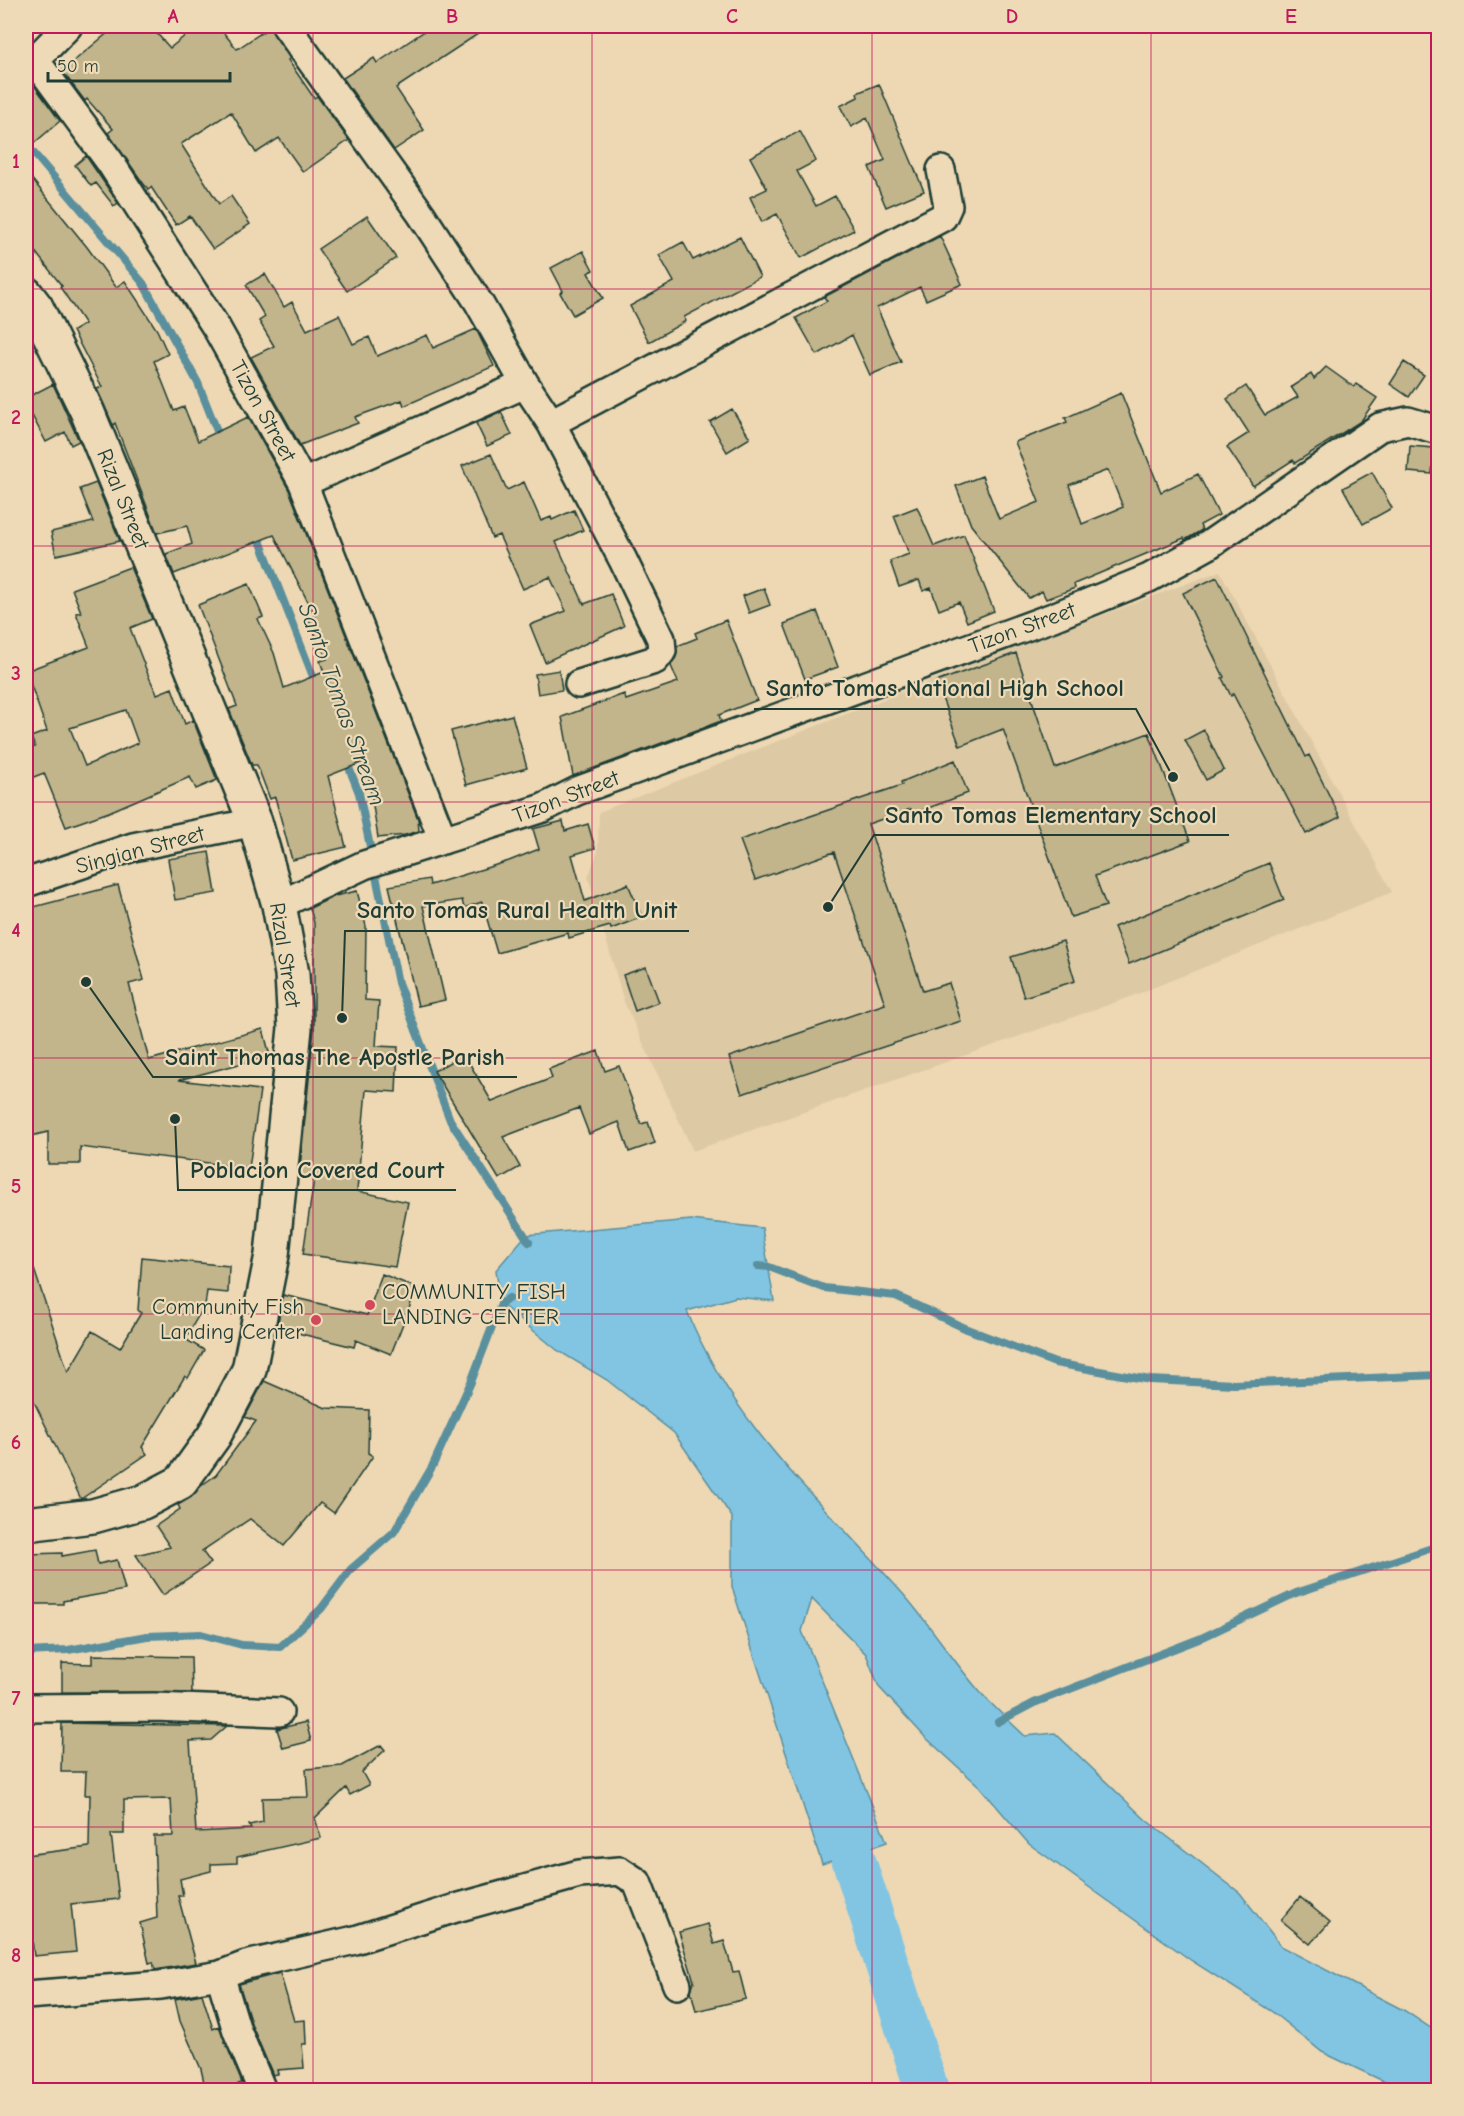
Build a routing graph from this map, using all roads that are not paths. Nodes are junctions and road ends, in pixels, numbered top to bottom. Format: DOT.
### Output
graph roads {
  1 [pos="68,26"];
  2 [pos="286,26"];
  3 [pos="30,57"];
  4 [pos="941,170"];
  5 [pos="26,294"];
  6 [pos="525,384"];
  7 [pos="551,423"];
  8 [pos="1438,430"];
  9 [pos="303,483"];
  10 [pos="579,684"];
  11 [pos="255,822"];
  12 [pos="443,840"];
  13 [pos="26,883"];
  14 [pos="279,905"];
  15 [pos="26,1524"];
  16 [pos="26,1708"];
  17 [pos="279,1712"];
  18 [pos="220,1975"];
  19 [pos="677,1985"];
  20 [pos="26,1995"];
  21 [pos="262,2091"];
  1 -- 3 [label="street"];
  2 -- 6 [label="street"];
  3 -- 9 [label="street, Tizon Street"];
  4 -- 7 [label="street"];
  5 -- 11 [label="street, Rizal Street"];
  6 -- 7 [label="street"];
  6 -- 9 [label="street"];
  7 -- 10 [label="street"];
  8 -- 12 [label="street, Tizon Street"];
  9 -- 12 [label="street, Tizon Street"];
  11 -- 13 [label="street, Singian Street"];
  11 -- 14 [label="street, Rizal Street"];
  12 -- 14 [label="street, Tizon Street"];
  14 -- 15 [label="street, Rizal Street"];
  16 -- 17 [label="street"];
  18 -- 19 [label="street"];
  18 -- 20 [label="street"];
  18 -- 21 [label="street"];
}
